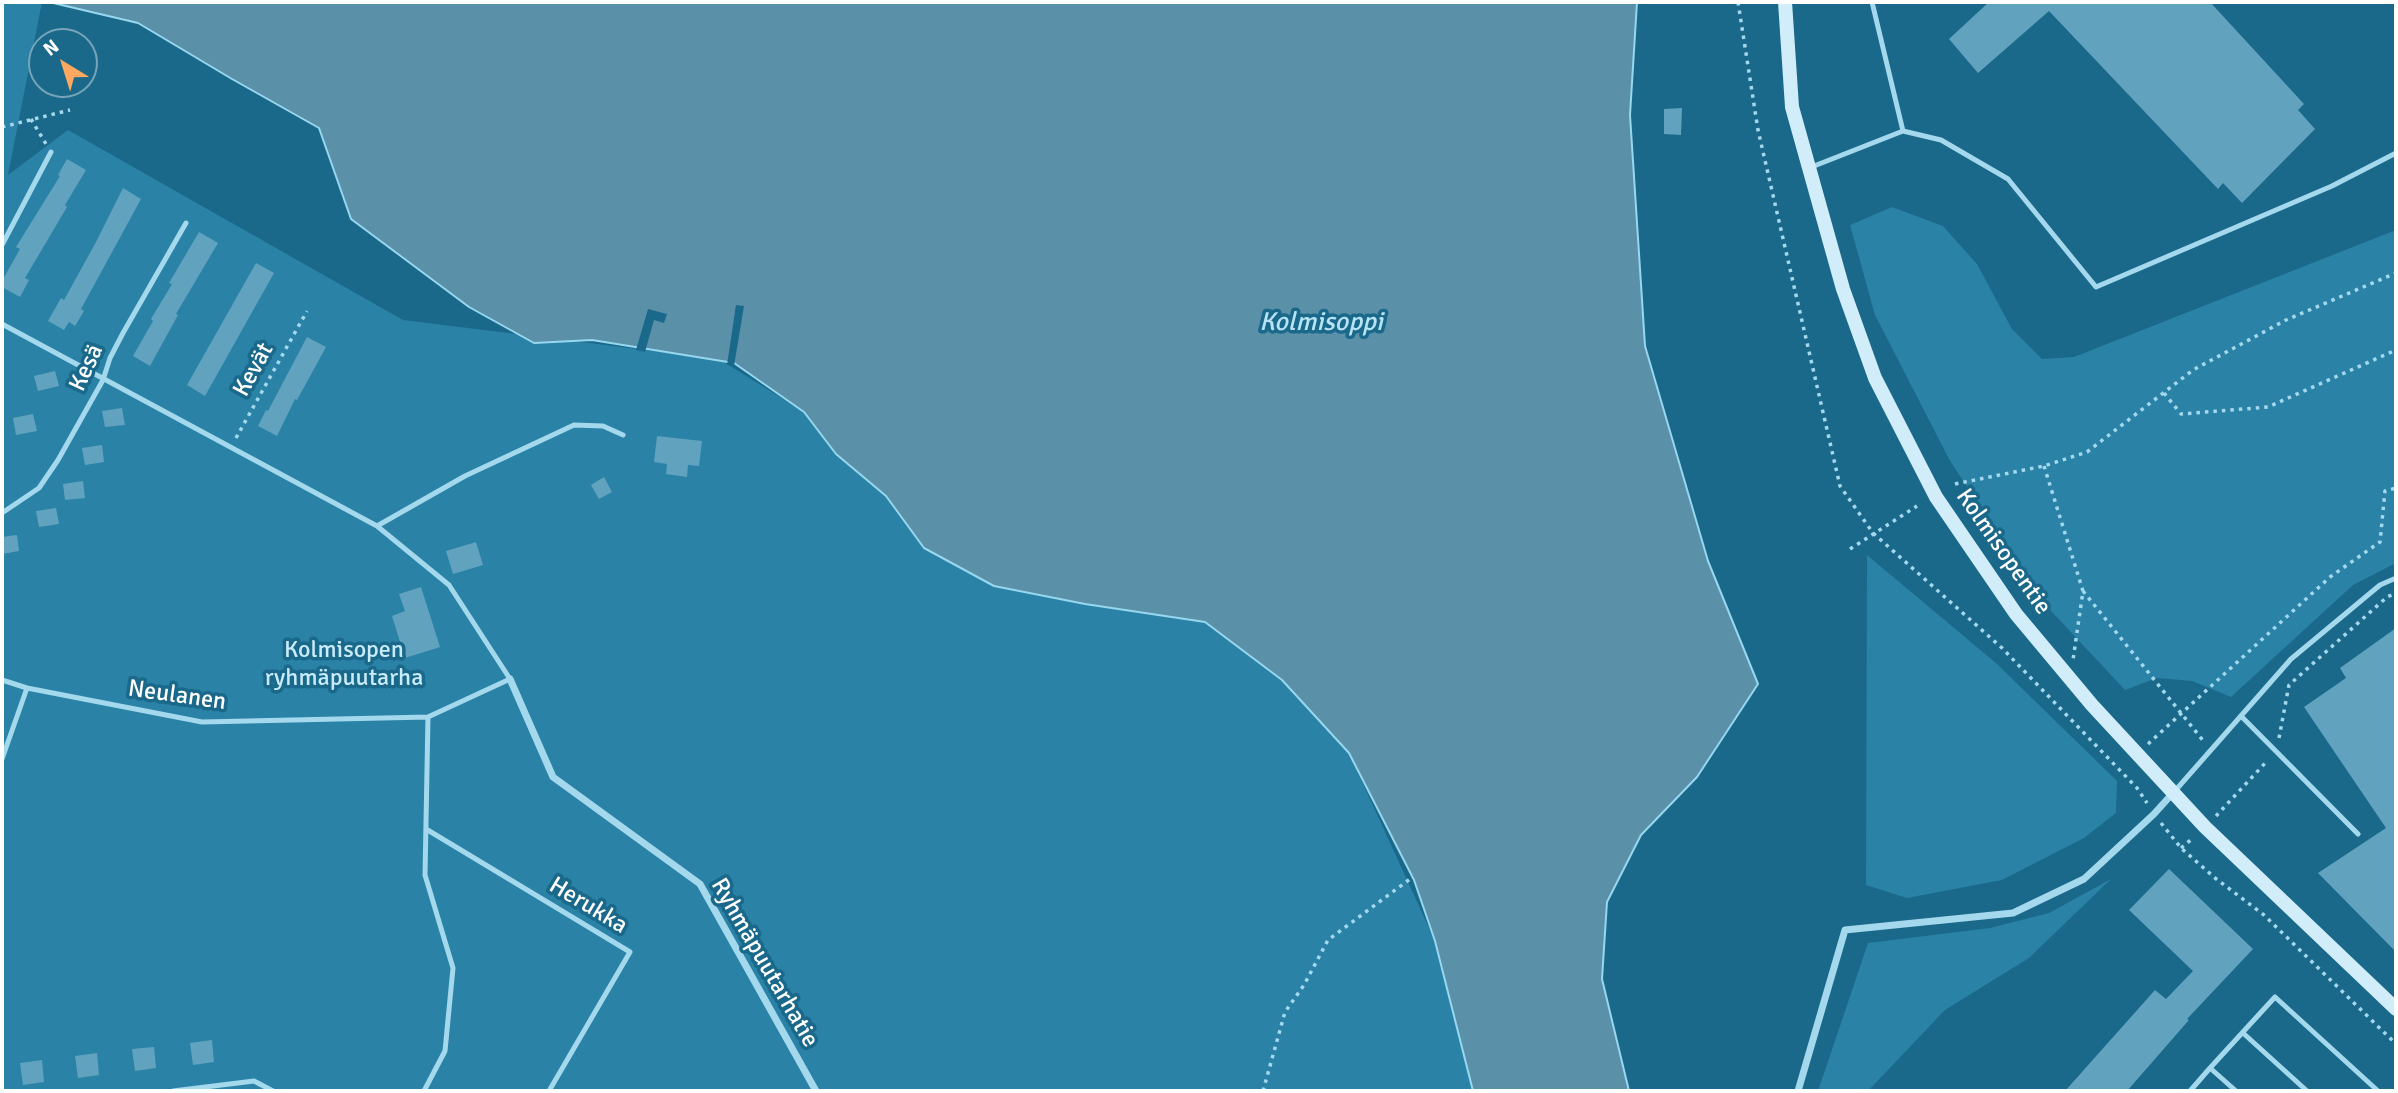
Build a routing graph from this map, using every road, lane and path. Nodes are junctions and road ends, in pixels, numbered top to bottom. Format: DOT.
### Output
graph roads {
  1 [pos="1738,2"];
  2 [pos="1785,2"];
  3 [pos="1872,2"];
  4 [pos="70,110"];
  5 [pos="31,119"];
  6 [pos="2,127"];
  7 [pos="1903,131"];
  8 [pos="51,152"];
  9 [pos="2396,153"];
  10 [pos="1809,168"];
  11 [pos="186,223"];
  12 [pos="2,245"];
  13 [pos="2396,273"];
  14 [pos="307,311"];
  15 [pos="2,324"];
  16 [pos="2396,350"];
  17 [pos="103,380"];
  18 [pos="2164,393"];
  19 [pos="624,435"];
  20 [pos="232,446"];
  21 [pos="2044,466"];
  22 [pos="1955,484"];
  23 [pos="2396,488"];
  24 [pos="1917,506"];
  25 [pos="2,513"];
  26 [pos="377,526"];
  27 [pos="1872,533"];
  28 [pos="1850,549"];
  29 [pos="2396,578"];
  30 [pos="2083,591"];
  31 [pos="2396,593"];
  32 [pos="510,679"];
  33 [pos="2070,679"];
  34 [pos="2,680"];
  35 [pos="27,688"];
  36 [pos="2180,713"];
  37 [pos="2241,716"];
  38 [pos="428,717"];
  39 [pos="2211,750"];
  40 [pos="2276,750"];
  41 [pos="2137,755"];
  42 [pos="2,759"];
  43 [pos="2172,794"];
  44 [pos="2154,814"];
  45 [pos="2205,827"];
  46 [pos="426,829"];
  47 [pos="2358,834"];
  48 [pos="2181,848"];
  49 [pos="1410,879"];
  50 [pos="2396,1009"];
  51 [pos="2243,1033"];
  52 [pos="2396,1044"];
  53 [pos="2210,1068"];
  54 [pos="173,1091"];
  55 [pos="273,1091"];
  56 [pos="424,1091"];
  57 [pos="550,1091"];
  58 [pos="816,1091"];
  59 [pos="1263,1091"];
  60 [pos="1798,1091"];
  61 [pos="2190,1091"];
  62 [pos="2236,1091"];
  63 [pos="2307,1091"];
  64 [pos="2378,1091"];
  1 -- 27 [label="path"];
  2 -- 10 [label="main road, Kolmisopentie"];
  3 -- 7 [label="lane"];
  4 -- 5 [label="path"];
  5 -- 6 [label="path"];
  5 -- 8 [label="path"];
  7 -- 9 [label="lane"];
  7 -- 10 [label="lane"];
  8 -- 12 [label="lane"];
  10 -- 33 [label="main road, Kolmisopentie"];
  11 -- 17 [label="lane, Kesä"];
  13 -- 18 [label="path"];
  14 -- 20 [label="path, Kevät"];
  15 -- 17 [label="lane"];
  16 -- 18 [label="path"];
  17 -- 20 [label="lane"];
  17 -- 25 [label="lane, Kesä"];
  18 -- 21 [label="path"];
  19 -- 26 [label="lane"];
  20 -- 26 [label="lane"];
  21 -- 22 [label="path"];
  21 -- 30 [label="path"];
  23 -- 36 [label="path"];
  24 -- 27 [label="path"];
  26 -- 32 [label="lane"];
  27 -- 28 [label="path"];
  27 -- 44 [label="path"];
  29 -- 37 [label="lane"];
  30 -- 33 [label="path"];
  30 -- 36 [label="path"];
  31 -- 40 [label="path"];
  32 -- 38 [label="lane, Neulanen"];
  32 -- 58 [label="street, Ryhmäpuutarhatie"];
  33 -- 41 [label="main road, Kolmisopentie"];
  34 -- 35 [label="lane, Neulanen"];
  35 -- 38 [label="lane, Neulanen"];
  35 -- 42 [label="lane"];
  36 -- 39 [label="path"];
  36 -- 41 [label="path"];
  37 -- 39 [label="lane"];
  37 -- 40 [label="lane"];
  38 -- 46 [label="lane"];
  39 -- 43 [label="lane"];
  40 -- 45 [label="path"];
  40 -- 47 [label="lane"];
  41 -- 43 [label="main road, Kolmisopentie"];
  43 -- 44 [label="street"];
  43 -- 45 [label="main road, Kolmisopentie"];
  44 -- 48 [label="path"];
  44 -- 60 [label="street"];
  45 -- 48 [label="path"];
  45 -- 50 [label="main road, Kolmisopentie"];
  46 -- 56 [label="lane"];
  46 -- 57 [label="lane, Herukka"];
  48 -- 52 [label="path"];
  49 -- 59 [label="path"];
  51 -- 53 [label="lane"];
  51 -- 63 [label="lane"];
  51 -- 64 [label="lane"];
  53 -- 61 [label="lane"];
  53 -- 62 [label="lane"];
  54 -- 55 [label="lane"];
}
